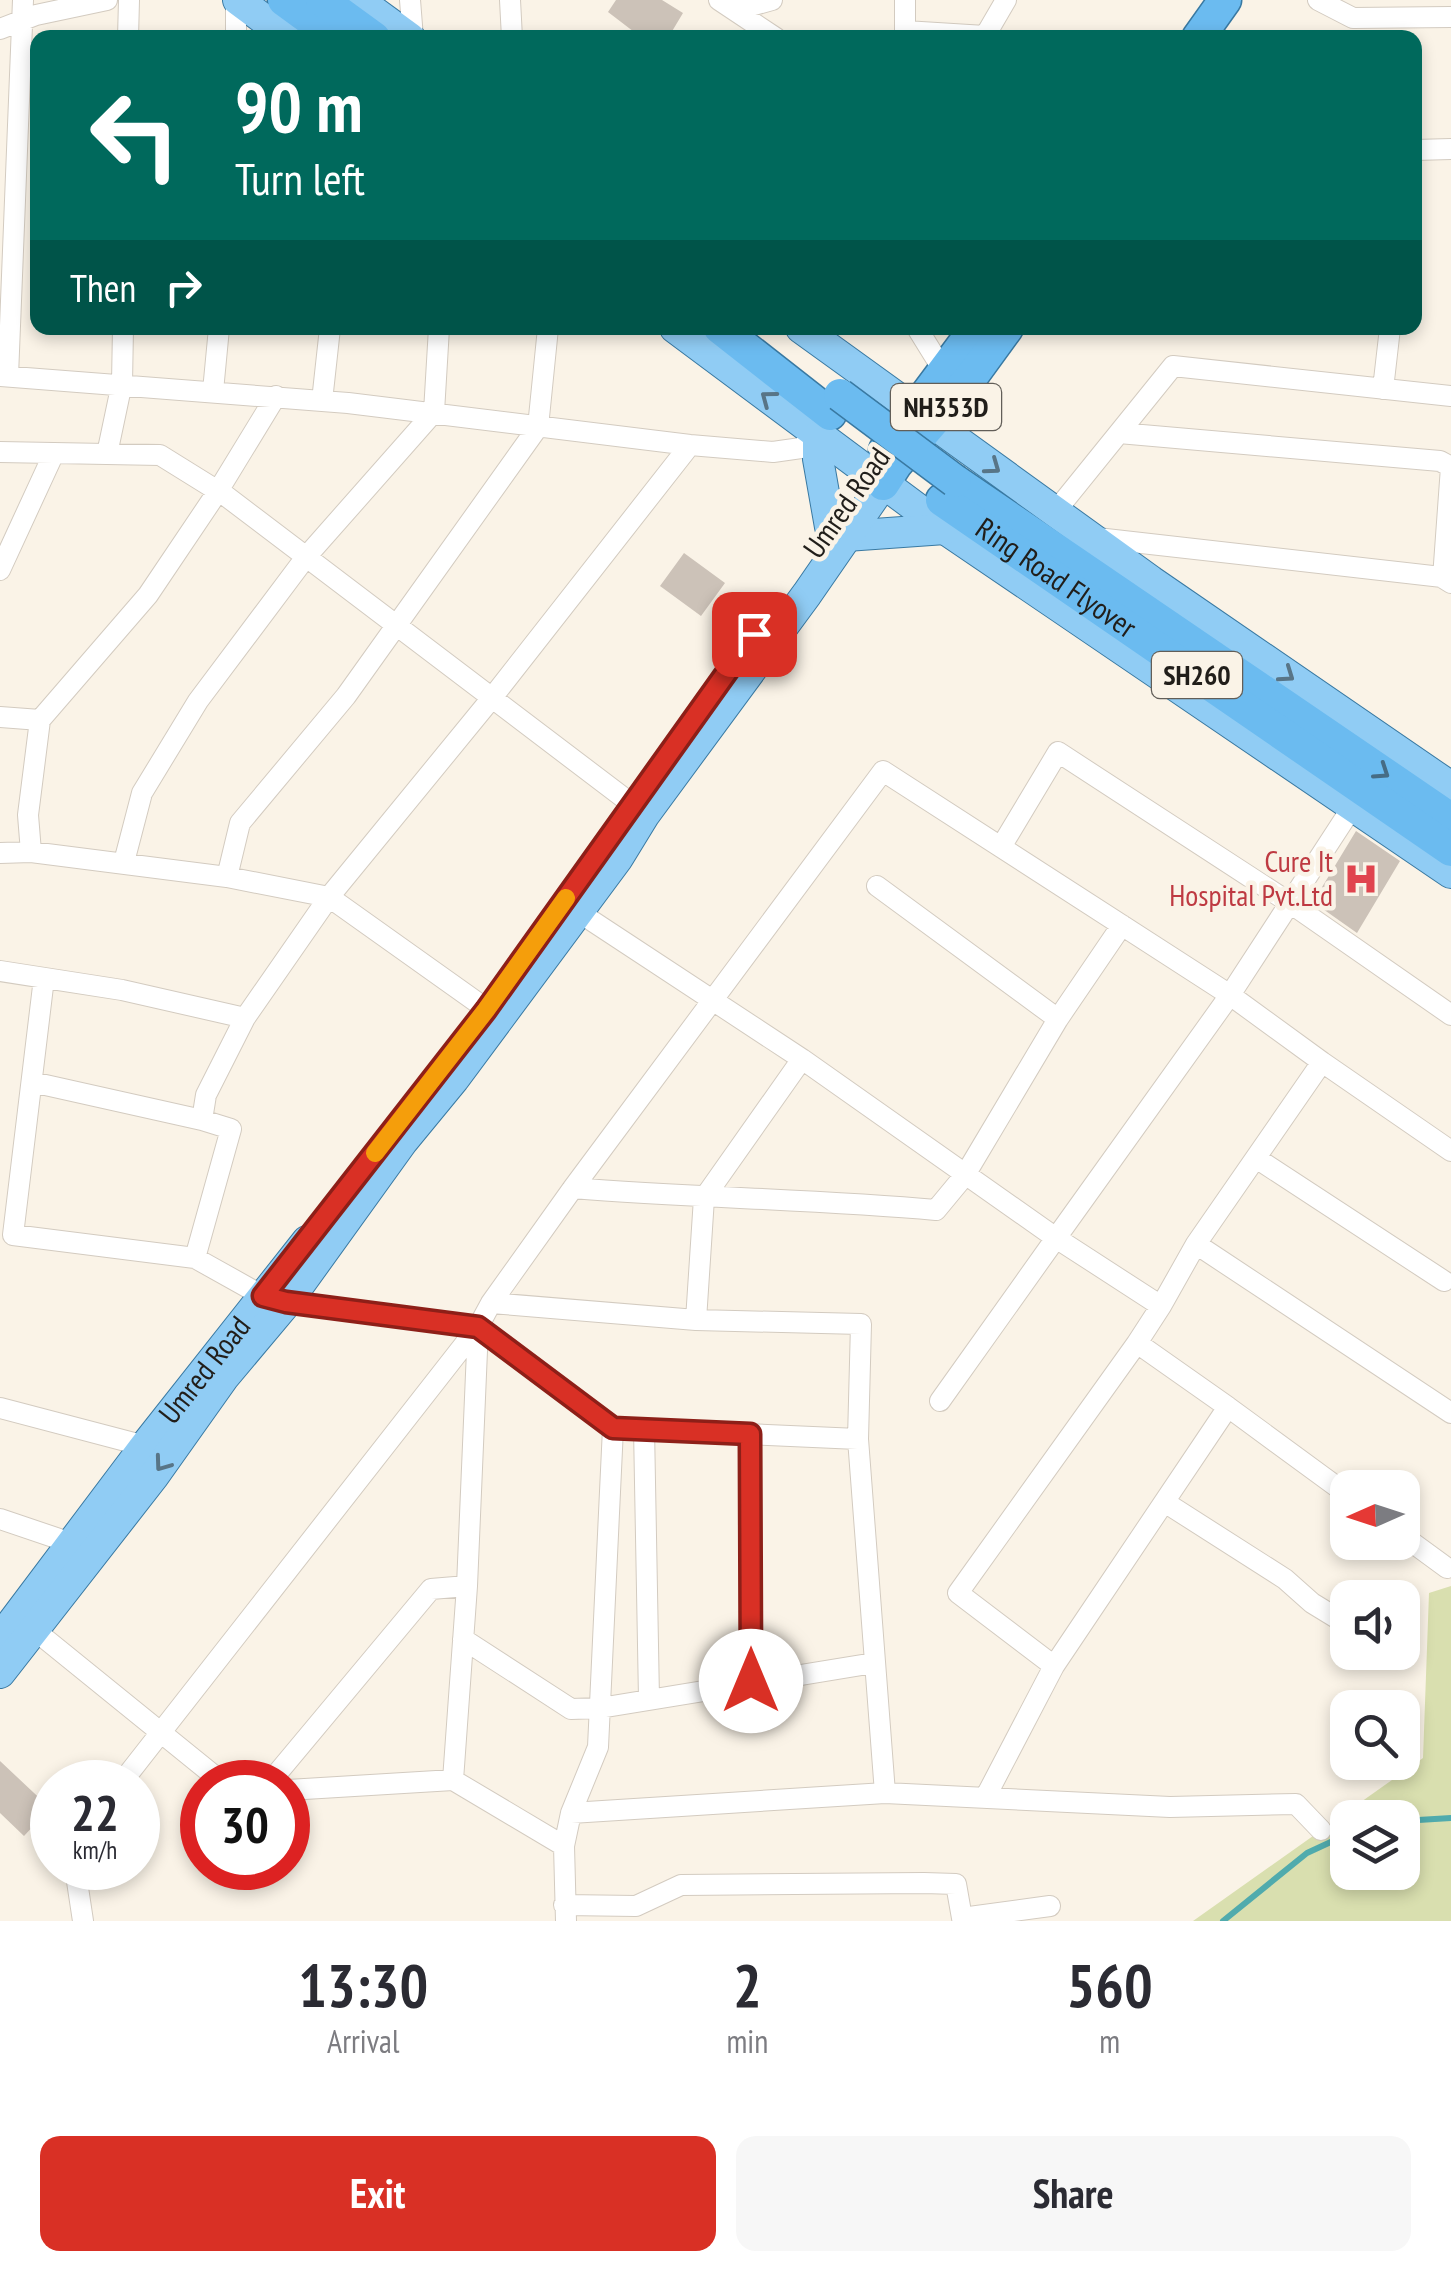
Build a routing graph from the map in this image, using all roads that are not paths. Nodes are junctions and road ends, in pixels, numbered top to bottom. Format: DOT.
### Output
graph roads {
  1 [pos="106,0"];
  2 [pos="129,0"];
  3 [pos="237,0"];
  4 [pos="284,0"];
  5 [pos="322,0"];
  6 [pos="358,0"];
  7 [pos="410,0"];
  8 [pos="510,0"];
  9 [pos="772,0"];
  10 [pos="905,0"];
  11 [pos="1006,0"];
  12 [pos="1225,0"];
  13 [pos="1245,0"];
  14 [pos="1318,0"];
  15 [pos="728,5"];
  16 [pos="22,10"];
  17 [pos="1442,11"];
  18 [pos="0,29"];
  19 [pos="128,30"];
  20 [pos="236,30"];
  21 [pos="277,30"];
  22 [pos="325,30"];
  23 [pos="363,30"];
  24 [pos="401,30"];
  25 [pos="412,30"];
  26 [pos="512,30"];
  27 [pos="760,30"];
  28 [pos="905,30"];
  29 [pos="988,30"];
  30 [pos="1204,30"];
  31 [pos="1224,30"];
  32 [pos="1451,148"];
  33 [pos="1422,150"];
  34 [pos="123,335"];
  35 [pos="218,335"];
  36 [pos="329,335"];
  37 [pos="440,335"];
  38 [pos="547,335"];
  39 [pos="687,335"];
  40 [pos="728,335"];
  41 [pos="759,335"];
  42 [pos="811,335"];
  43 [pos="921,335"];
  44 [pos="970,335"];
  45 [pos="1002,335"];
  46 [pos="1389,335"];
  47 [pos="943,370"];
  48 [pos="4,376"];
  49 [pos="872,380"];
  50 [pos="122,383"];
  51 [pos="1383,389"];
  52 [pos="213,391"];
  53 [pos="276,396"];
  54 [pos="1451,396"];
  55 [pos="322,401"];
  56 [pos="434,412"];
  57 [pos="922,417"];
  58 [pos="826,420"];
  59 [pos="538,427"];
  60 [pos="1119,433"];
  61 [pos="690,445"];
  62 [pos="0,452"];
  63 [pos="54,453"];
  64 [pos="107,454"];
  65 [pos="875,479"];
  66 [pos="218,491"];
  67 [pos="947,503"];
  68 [pos="1055,512"];
  69 [pos="838,532"];
  70 [pos="1090,537"];
  71 [pos="306,558"];
  72 [pos="0,570"];
  73 [pos="1448,580"];
  74 [pos="396,626"];
  75 [pos="491,698"];
  76 [pos="0,717"];
  77 [pos="40,720"];
  78 [pos="1451,787"];
  79 [pos="1353,806"];
  80 [pos="640,809"];
  81 [pos="1451,819"];
  82 [pos="1001,848"];
  83 [pos="1451,850"];
  84 [pos="31,852"];
  85 [pos="0,853"];
  86 [pos="124,862"];
  87 [pos="1451,873"];
  88 [pos="228,878"];
  89 [pos="877,886"];
  90 [pos="329,897"];
  91 [pos="1290,903"];
  92 [pos="577,911"];
  93 [pos="1122,925"];
  94 [pos="0,971"];
  95 [pos="44,978"];
  96 [pos="1230,995"];
  97 [pos="712,1000"];
  98 [pos="492,1014"];
  99 [pos="1451,1015"];
  100 [pos="245,1018"];
  101 [pos="1058,1019"];
  102 [pos="802,1059"];
  103 [pos="1322,1062"];
  104 [pos="32,1082"];
  105 [pos="202,1120"];
  106 [pos="1451,1152"];
  107 [pos="1256,1158"];
  108 [pos="965,1175"];
  109 [pos="574,1188"];
  110 [pos="704,1198"];
  111 [pos="1056,1238"];
  112 [pos="1196,1244"];
  113 [pos="194,1258"];
  114 [pos="1444,1281"];
  115 [pos="275,1299"];
  116 [pos="491,1302"];
  117 [pos="1161,1306"];
  118 [pos="696,1320"];
  119 [pos="478,1327"];
  120 [pos="1137,1343"];
  121 [pos="940,1402"];
  122 [pos="1228,1407"];
  123 [pos="0,1408"];
  124 [pos="1451,1413"];
  125 [pos="613,1428"];
  126 [pos="644,1428"];
  127 [pos="750,1434"];
  128 [pos="858,1439"];
  129 [pos="144,1446"];
  130 [pos="1330,1481"];
  131 [pos="1166,1503"];
  132 [pos="0,1518"];
  133 [pos="83,1547"];
  134 [pos="1420,1548"];
  135 [pos="1447,1568"];
  136 [pos="467,1586"];
  137 [pos="1330,1612"];
  138 [pos="17,1628"];
  139 [pos="463,1639"];
  140 [pos="874,1662"];
  141 [pos="1054,1666"];
  142 [pos="0,1673"];
  143 [pos="751,1681"];
  144 [pos="649,1699"];
  145 [pos="600,1708"];
  146 [pos="159,1732"];
  147 [pos="138,1760"];
  148 [pos="194,1760"];
  149 [pos="288,1760"];
  150 [pos="453,1780"];
  151 [pos="310,1789"];
  152 [pos="885,1793"];
  153 [pos="985,1798"];
  154 [pos="571,1813"];
  155 [pos="1321,1830"];
  156 [pos="564,1846"];
  157 [pos="78,1890"];
  158 [pos="1050,1906"];
  159 [pos="566,1913"];
  160 [pos="83,1921"];
  1 -- 16 [label="street"];
  2 -- 19 [label="street"];
  3 -- 20 [label="street"];
  3 -- 21 [label="main road"];
  4 -- 22 [label="highway"];
  5 -- 23 [label="highway"];
  6 -- 24 [label="main road"];
  7 -- 25 [label="street"];
  8 -- 26 [label="street"];
  9 -- 15 [label="street"];
  10 -- 28 [label="street"];
  11 -- 29 [label="street"];
  12 -- 30 [label="highway"];
  13 -- 31 [label="highway"];
  14 -- 17 [label="street"];
  15 -- 27 [label="street"];
  16 -- 18 [label="street"];
  16 -- 48 [label="street"];
  32 -- 33 [label="street"];
  34 -- 50 [label="street"];
  35 -- 52 [label="street"];
  36 -- 55 [label="street"];
  37 -- 56 [label="street"];
  38 -- 59 [label="street"];
  58 -- 39 [label="main road, one-way"];
  40 -- 58 [label="highway, Ring Road Flyover / SH260"];
  41 -- 58 [label="highway, Ring Road Flyover / SH260"];
  42 -- 49 [label="main road"];
  43 -- 47 [label="street"];
  44 -- 47 [label="highway, NH353D"];
  45 -- 57 [label="highway, NH353D"];
  46 -- 51 [label="street"];
  47 -- 57 [label="highway, NH353D"];
  48 -- 50 [label="street"];
  49 -- 57 [label="main road"];
  49 -- 58 [label="street"];
  50 -- 52 [label="street"];
  50 -- 64 [label="street"];
  51 -- 54 [label="street"];
  51 -- 60 [label="street"];
  52 -- 53 [label="street"];
  53 -- 55 [label="street"];
  53 -- 66 [label="street"];
  55 -- 56 [label="street"];
  56 -- 59 [label="street"];
  56 -- 71 [label="street"];
  57 -- 65 [label="highway, NH353D"];
  57 -- 68 [label="main road, one-way"];
  58 -- 61 [label="street"];
  58 -- 65 [label="main road"];
  58 -- 67 [label="highway, Ring Road Flyover / SH260"];
  58 -- 69 [label="main road"];
  59 -- 61 [label="street"];
  59 -- 74 [label="street"];
  60 -- 68 [label="street"];
  60 -- 73 [label="street"];
  61 -- 75 [label="street"];
  62 -- 63 [label="street"];
  63 -- 64 [label="street"];
  63 -- 72 [label="street"];
  64 -- 66 [label="street"];
  65 -- 67 [label="main road"];
  65 -- 69 [label="main road, Umred Road"];
  66 -- 71 [label="street"];
  66 -- 77 [label="street"];
  67 -- 69 [label="main road"];
  67 -- 79 [label="main road"];
  67 -- 81 [label="highway, Ring Road Flyover / SH260, one-way"];
  67 -- 83 [label="highway, Ring Road Flyover / SH260"];
  68 -- 70 [label="main road"];
  69 -- 80 [label="main road, Umred Road"];
  70 -- 73 [label="street"];
  70 -- 78 [label="main road, one-way"];
  71 -- 74 [label="street"];
  71 -- 86 [label="street"];
  74 -- 75 [label="street"];
  74 -- 88 [label="street"];
  75 -- 80 [label="street"];
  75 -- 90 [label="street"];
  76 -- 77 [label="street"];
  77 -- 84 [label="street"];
  79 -- 87 [label="main road"];
  79 -- 91 [label="street"];
  80 -- 92 [label="main road"];
  80 -- 98 [label="main road, Umred Road"];
  82 -- 91 [label="street"];
  82 -- 93 [label="street"];
  82 -- 97 [label="street"];
  84 -- 85 [label="street"];
  84 -- 86 [label="street"];
  86 -- 88 [label="street"];
  88 -- 90 [label="street"];
  89 -- 101 [label="street"];
  90 -- 98 [label="street"];
  90 -- 100 [label="street"];
  91 -- 96 [label="street"];
  91 -- 99 [label="street"];
  92 -- 97 [label="street"];
  92 -- 98 [label="main road"];
  93 -- 96 [label="street"];
  93 -- 101 [label="street"];
  94 -- 95 [label="street"];
  95 -- 100 [label="street"];
  95 -- 104 [label="street"];
  96 -- 103 [label="street"];
  96 -- 111 [label="street"];
  97 -- 102 [label="street"];
  97 -- 109 [label="street"];
  98 -- 115 [label="main road, Umred Road"];
  100 -- 105 [label="street"];
  101 -- 108 [label="street"];
  102 -- 108 [label="street"];
  102 -- 110 [label="street"];
  103 -- 106 [label="street"];
  103 -- 107 [label="street"];
  104 -- 105 [label="street"];
  104 -- 113 [label="street"];
  105 -- 113 [label="street"];
  107 -- 112 [label="street"];
  107 -- 114 [label="street"];
  108 -- 110 [label="street"];
  108 -- 111 [label="street"];
  109 -- 110 [label="street"];
  109 -- 116 [label="street"];
  110 -- 118 [label="street"];
  111 -- 117 [label="street"];
  111 -- 121 [label="street"];
  112 -- 117 [label="street"];
  112 -- 124 [label="street"];
  113 -- 115 [label="street"];
  115 -- 119 [label="street"];
  115 -- 129 [label="main road, Umred Road"];
  115 -- 133 [label="main road, one-way"];
  116 -- 118 [label="street"];
  116 -- 119 [label="street"];
  117 -- 120 [label="street"];
  118 -- 128 [label="street"];
  119 -- 125 [label="street"];
  119 -- 136 [label="street"];
  119 -- 146 [label="street"];
  120 -- 122 [label="street"];
  120 -- 141 [label="street"];
  122 -- 130 [label="street"];
  122 -- 131 [label="street"];
  123 -- 129 [label="street"];
  125 -- 126 [label="street"];
  125 -- 145 [label="street"];
  126 -- 127 [label="street"];
  126 -- 144 [label="street"];
  127 -- 128 [label="street"];
  127 -- 143 [label="street"];
  128 -- 140 [label="street"];
  129 -- 133 [label="main road, Umred Road"];
  131 -- 137 [label="street"];
  131 -- 141 [label="street"];
  132 -- 133 [label="street"];
  133 -- 138 [label="main road, Umred Road"];
  134 -- 135 [label="street"];
  136 -- 139 [label="street"];
  136 -- 149 [label="street"];
  138 -- 142 [label="main road, Umred Road"];
  138 -- 146 [label="street"];
  139 -- 145 [label="street"];
  139 -- 150 [label="street"];
  140 -- 143 [label="street"];
  140 -- 152 [label="street"];
  141 -- 153 [label="street"];
  143 -- 144 [label="street"];
  144 -- 145 [label="street"];
  145 -- 154 [label="street"];
  146 -- 147 [label="street"];
  146 -- 148 [label="street"];
  150 -- 151 [label="street"];
  150 -- 156 [label="street"];
  152 -- 153 [label="street"];
  152 -- 154 [label="street"];
  153 -- 155 [label="street"];
  154 -- 156 [label="street"];
  156 -- 159 [label="street"];
  157 -- 160 [label="street"];
  158 -- 159 [label="street"];
}
